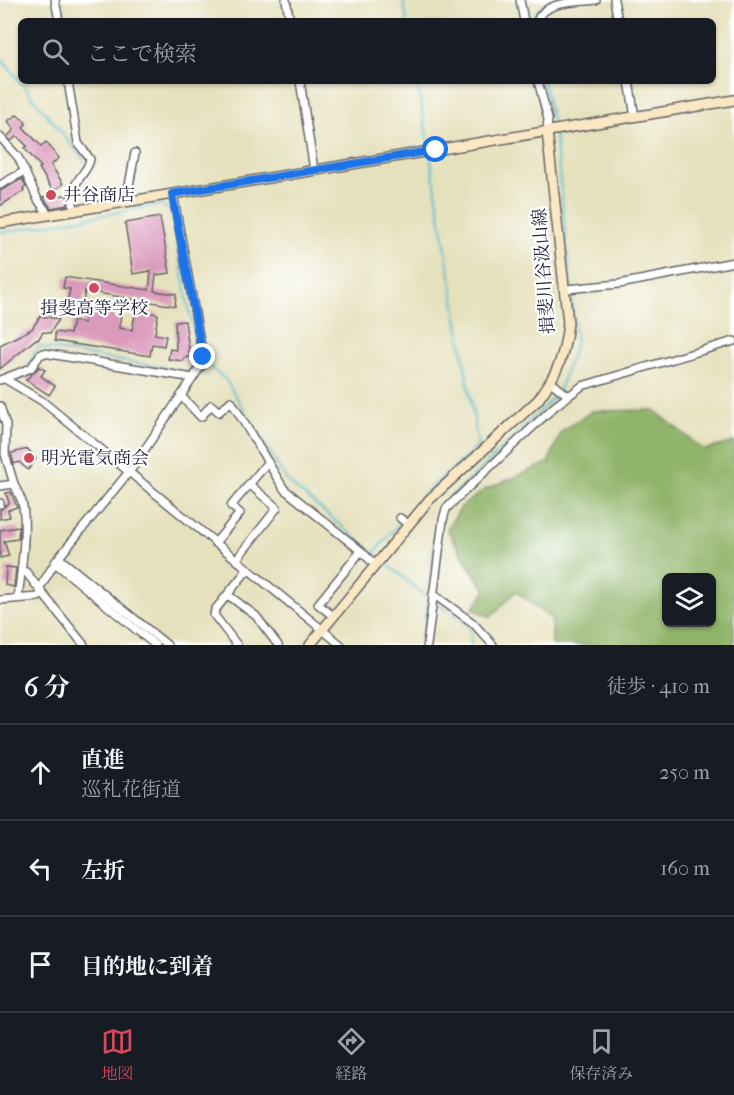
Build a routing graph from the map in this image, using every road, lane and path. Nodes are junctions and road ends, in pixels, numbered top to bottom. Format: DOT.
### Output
graph roads {
  1 [pos="55,0"];
  2 [pos="286,0"];
  3 [pos="520,0"];
  4 [pos="596,0"];
  5 [pos="614,0"];
  6 [pos="58,18"];
  7 [pos="289,18"];
  8 [pos="523,18"];
  9 [pos="538,18"];
  10 [pos="617,18"];
  11 [pos="68,84"];
  12 [pos="300,84"];
  13 [pos="539,84"];
  14 [pos="630,84"];
  15 [pos="734,100"];
  16 [pos="635,117"];
  17 [pos="547,131"];
  18 [pos="0,136"];
  19 [pos="3,147"];
  20 [pos="135,153"];
  21 [pos="314,170"];
  22 [pos="26,171"];
  23 [pos="0,185"];
  24 [pos="172,194"];
  25 [pos="126,202"];
  26 [pos="74,212"];
  27 [pos="49,215"];
  28 [pos="0,224"];
  29 [pos="734,262"];
  30 [pos="566,289"];
  31 [pos="734,341"];
  32 [pos="193,378"];
  33 [pos="3,380"];
  34 [pos="551,382"];
  35 [pos="181,396"];
  36 [pos="567,396"];
  37 [pos="0,406"];
  38 [pos="268,462"];
  39 [pos="129,472"];
  40 [pos="14,484"];
  41 [pos="249,484"];
  42 [pos="0,486"];
  43 [pos="400,518"];
  44 [pos="408,525"];
  45 [pos="215,543"];
  46 [pos="361,551"];
  47 [pos="57,560"];
  48 [pos="236,560"];
  49 [pos="375,565"];
  50 [pos="248,569"];
  51 [pos="26,572"];
  52 [pos="41,592"];
  53 [pos="433,594"];
  54 [pos="228,595"];
  55 [pos="18,598"];
  56 [pos="0,600"];
  57 [pos="333,616"];
  58 [pos="322,630"];
  59 [pos="84,645"];
  60 [pos="155,645"];
  61 [pos="166,645"];
  62 [pos="237,645"];
  63 [pos="278,645"];
  64 [pos="310,645"];
  65 [pos="341,645"];
  66 [pos="428,645"];
  67 [pos="493,645"];
  1 -- 6 [label="street"];
  2 -- 7 [label="street"];
  3 -- 8 [label="street"];
  4 -- 9 [label="street"];
  5 -- 10 [label="street"];
  11 -- 26 [label="street"];
  12 -- 21 [label="street"];
  13 -- 17 [label="street"];
  14 -- 16 [label="street"];
  15 -- 16 [label="main road"];
  16 -- 17 [label="main road"];
  17 -- 21 [label="main road"];
  17 -- 30 [label="main road, 揖斐川谷汲山線"];
  18 -- 19 [label="street"];
  19 -- 22 [label="street"];
  20 -- 25 [label="street"];
  21 -- 24 [label="main road"];
  22 -- 23 [label="street"];
  22 -- 27 [label="street"];
  24 -- 25 [label="main road"];
  24 -- 32 [label="street"];
  25 -- 26 [label="main road"];
  26 -- 27 [label="main road"];
  27 -- 28 [label="main road"];
  29 -- 30 [label="street"];
  30 -- 34 [label="main road, 揖斐川谷汲山線"];
  31 -- 36 [label="street"];
  32 -- 33 [label="street"];
  32 -- 35 [label="street"];
  33 -- 39 [label="street"];
  34 -- 36 [label="street"];
  34 -- 44 [label="main road, 揖斐川谷汲山線"];
  35 -- 38 [label="street"];
  35 -- 39 [label="street"];
  36 -- 53 [label="street"];
  37 -- 40 [label="street"];
  38 -- 41 [label="street"];
  38 -- 46 [label="street"];
  39 -- 45 [label="street"];
  39 -- 47 [label="street"];
  40 -- 42 [label="street"];
  40 -- 55 [label="street"];
  41 -- 45 [label="street"];
  41 -- 48 [label="street"];
  43 -- 44 [label="street"];
  44 -- 49 [label="main road, 揖斐川谷汲山線"];
  45 -- 48 [label="street"];
  46 -- 49 [label="street"];
  46 -- 57 [label="street"];
  47 -- 52 [label="street"];
  47 -- 60 [label="street"];
  47 -- 61 [label="street"];
  48 -- 50 [label="street"];
  49 -- 57 [label="main road, 揖斐川谷汲山線"];
  50 -- 54 [label="street"];
  50 -- 58 [label="street"];
  51 -- 52 [label="street"];
  52 -- 55 [label="street"];
  52 -- 59 [label="street"];
  53 -- 66 [label="street"];
  53 -- 67 [label="street"];
  54 -- 62 [label="street"];
  54 -- 63 [label="street"];
  55 -- 56 [label="street"];
  57 -- 58 [label="main road, 揖斐川谷汲山線"];
  58 -- 64 [label="main road, 揖斐川谷汲山線"];
  58 -- 65 [label="street"];
}
